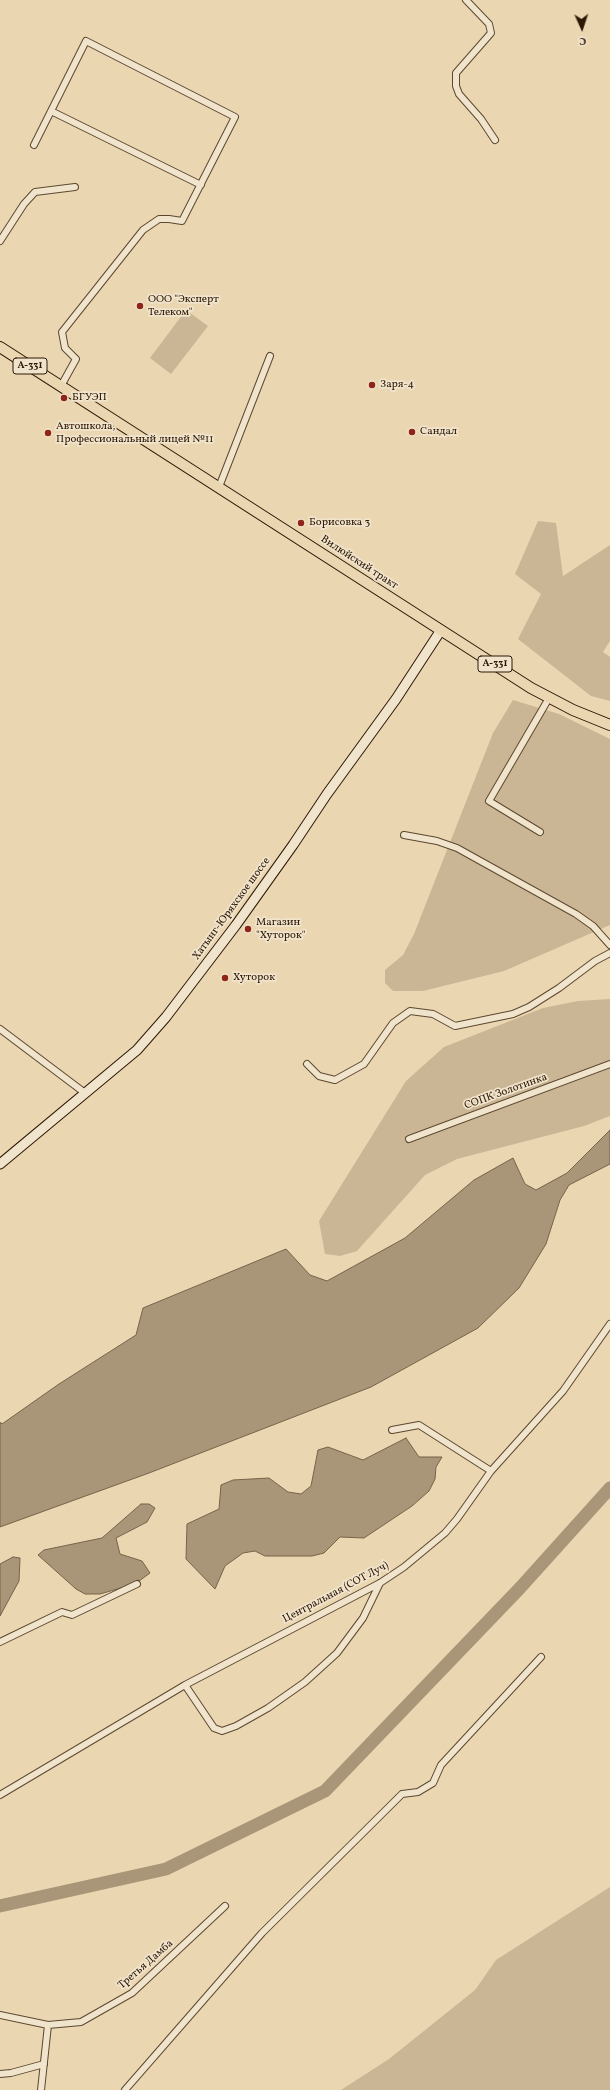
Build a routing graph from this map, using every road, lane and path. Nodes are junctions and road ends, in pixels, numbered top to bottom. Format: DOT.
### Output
graph roads {
  1 [pos="466,0"];
  2 [pos="51,111"];
  3 [pos="495,140"];
  4 [pos="34,145"];
  5 [pos="201,185"];
  6 [pos="75,187"];
  7 [pos="0,241"];
  8 [pos="0,347"];
  9 [pos="270,356"];
  10 [pos="61,386"];
  11 [pos="219,487"];
  12 [pos="441,630"];
  13 [pos="549,698"];
  14 [pos="610,725"];
  15 [pos="540,832"];
  16 [pos="404,835"];
  17 [pos="610,945"];
  18 [pos="610,953"];
  19 [pos="0,1028"];
  20 [pos="307,1064"];
  21 [pos="610,1064"];
  22 [pos="86,1094"];
  23 [pos="408,1139"];
  24 [pos="0,1164"];
  25 [pos="610,1324"];
  26 [pos="392,1430"];
  27 [pos="490,1470"];
  28 [pos="380,1583"];
  29 [pos="136,1584"];
  30 [pos="0,1642"];
  31 [pos="540,1657"];
  32 [pos="185,1685"];
  33 [pos="0,1795"];
  34 [pos="225,1906"];
  35 [pos="0,2015"];
  36 [pos="48,2025"];
  37 [pos="44,2064"];
  38 [pos="0,2074"];
  39 [pos="41,2090"];
  40 [pos="125,2090"];
  1 -- 3 [label="street"];
  2 -- 4 [label="street"];
  2 -- 5 [label="street"];
  2 -- 5 [label="street"];
  5 -- 10 [label="street"];
  6 -- 7 [label="street"];
  8 -- 10 [label="main road, Вилюйский тракт / А-331"];
  9 -- 11 [label="street"];
  10 -- 11 [label="main road, Вилюйский тракт / А-331"];
  11 -- 12 [label="main road, Вилюйский тракт / А-331"];
  12 -- 13 [label="main road, Вилюйский тракт / А-331"];
  12 -- 22 [label="main road, Хатынг-Юряхское шоссе"];
  13 -- 14 [label="main road, Вилюйский тракт / А-331"];
  13 -- 15 [label="street"];
  16 -- 17 [label="street"];
  18 -- 20 [label="street"];
  19 -- 22 [label="street"];
  21 -- 23 [label="street, СОПК Золотинка"];
  22 -- 24 [label="main road, Хатынг-Юряхское шоссе"];
  25 -- 27 [label="street, Центральная (СОТ Луч)"];
  26 -- 27 [label="street"];
  27 -- 28 [label="street, Центральная (СОТ Луч)"];
  28 -- 32 [label="street, Центральная (СОТ Луч)"];
  28 -- 32 [label="street"];
  29 -- 30 [label="street"];
  31 -- 40 [label="street"];
  32 -- 33 [label="street, Центральная (СОТ Луч)"];
  34 -- 36 [label="street, Третья Дамба"];
  35 -- 36 [label="street, Третья Дамба"];
  36 -- 37 [label="street"];
  37 -- 38 [label="street"];
  37 -- 39 [label="street"];
}
